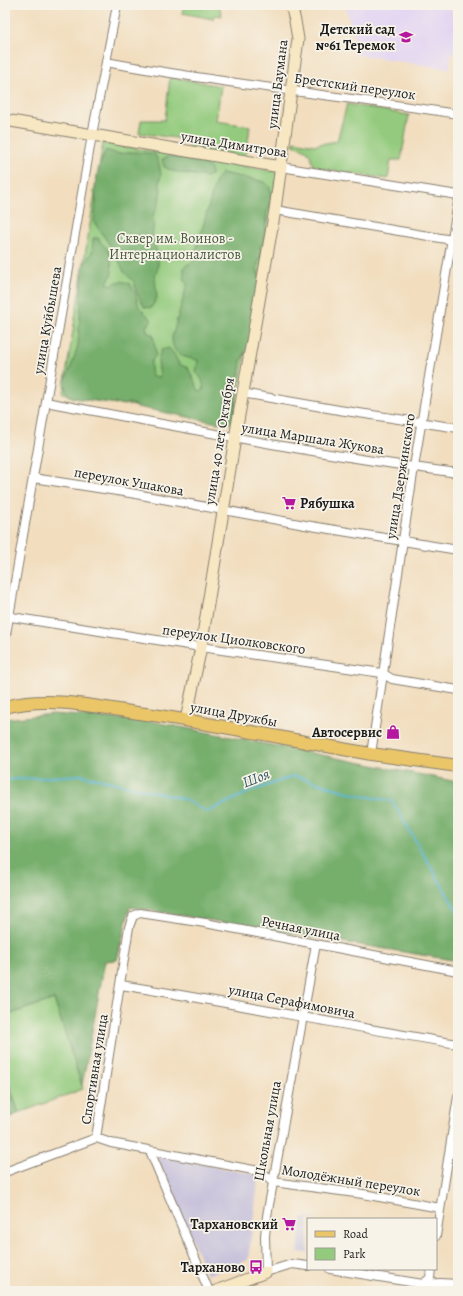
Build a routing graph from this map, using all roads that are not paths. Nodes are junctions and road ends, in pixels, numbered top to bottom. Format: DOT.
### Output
graph roads {
  1 [pos="117,5"];
  2 [pos="291,5"];
  3 [pos="106,62"];
  4 [pos="292,90"];
  5 [pos="458,114"];
  6 [pos="5,120"];
  7 [pos="92,135"];
  8 [pos="281,167"];
  9 [pos="458,194"];
  10 [pos="458,202"];
  11 [pos="275,210"];
  12 [pos="455,240"];
  13 [pos="242,393"];
  14 [pos="46,402"];
  15 [pos="421,422"];
  16 [pos="458,428"];
  17 [pos="234,438"];
  18 [pos="414,467"];
  19 [pos="458,473"];
  20 [pos="33,478"];
  21 [pos="223,510"];
  22 [pos="403,540"];
  23 [pos="458,550"];
  24 [pos="7,616"];
  25 [pos="5,640"];
  26 [pos="201,647"];
  27 [pos="382,673"];
  28 [pos="458,690"];
  29 [pos="5,707"];
  30 [pos="186,720"];
  31 [pos="371,754"];
  32 [pos="458,766"];
  33 [pos="140,913"];
  34 [pos="316,944"];
  35 [pos="458,971"];
  36 [pos="121,984"];
  37 [pos="304,1017"];
  38 [pos="458,1044"];
  39 [pos="458,1096"];
  40 [pos="96,1138"];
  41 [pos="150,1151"];
  42 [pos="5,1172"];
  43 [pos="273,1182"];
  44 [pos="440,1208"];
  45 [pos="437,1229"];
  46 [pos="307,1266"];
  47 [pos="335,1270"];
  48 [pos="431,1270"];
  49 [pos="266,1272"];
  50 [pos="458,1284"];
  51 [pos="232,1288"];
  52 [pos="423,1288"];
  53 [pos="209,1291"];
  54 [pos="216,1291"];
  1 -- 3 [label="street, улица Куйбышева"];
  2 -- 4 [label="street, улица Баумана"];
  3 -- 4 [label="street, Брестский переулок"];
  3 -- 7 [label="street, улица Куйбышева"];
  4 -- 5 [label="street, Брестский переулок"];
  4 -- 8 [label="street, улица Баумана"];
  6 -- 7 [label="street, улица Димитрова"];
  7 -- 8 [label="street, улица Димитрова"];
  7 -- 14 [label="street, улица Куйбышева"];
  8 -- 9 [label="street, улица Димитрова"];
  8 -- 11 [label="street, улица 40 лет Октября"];
  10 -- 12 [label="street, улица Дзержинского"];
  11 -- 12 [label="street"];
  11 -- 13 [label="street, улица 40 лет Октября"];
  12 -- 15 [label="street, улица Дзержинского"];
  13 -- 15 [label="street"];
  13 -- 17 [label="street, улица 40 лет Октября"];
  14 -- 17 [label="street, улица Маршала Жукова"];
  14 -- 20 [label="street, улица Куйбышева"];
  15 -- 16 [label="street"];
  15 -- 18 [label="street, улица Дзержинского"];
  17 -- 18 [label="street, улица Маршала Жукова"];
  17 -- 21 [label="street, улица 40 лет Октября"];
  18 -- 19 [label="street, улица Маршала Жукова"];
  18 -- 22 [label="street, улица Дзержинского"];
  20 -- 21 [label="street, переулок Ушакова"];
  20 -- 24 [label="street, улица Куйбышева"];
  21 -- 22 [label="street, переулок Ушакова"];
  21 -- 26 [label="street, улица 40 лет Октября"];
  22 -- 23 [label="street, переулок Ушакова"];
  22 -- 27 [label="street, улица Дзержинского"];
  24 -- 25 [label="street, улица Куйбышева"];
  24 -- 26 [label="street, переулок Циолковского"];
  26 -- 27 [label="street, переулок Циолковского"];
  26 -- 30 [label="street, улица 40 лет Октября"];
  27 -- 28 [label="street, переулок Циолковского"];
  27 -- 31 [label="street, улица Дзержинского"];
  29 -- 30 [label="main road, улица Дружбы"];
  30 -- 31 [label="main road, улица Дружбы"];
  31 -- 32 [label="main road, улица Дружбы"];
  33 -- 34 [label="street, Речная улица"];
  33 -- 36 [label="street, Спортивная улица"];
  34 -- 35 [label="street, Речная улица"];
  34 -- 37 [label="street, Школьная улица"];
  36 -- 37 [label="street, улица Серафимовича"];
  36 -- 40 [label="street, Спортивная улица"];
  37 -- 38 [label="street, улица Серафимовича"];
  37 -- 43 [label="street, Школьная улица"];
  39 -- 44 [label="street"];
  40 -- 41 [label="street, Молодёжный переулок"];
  40 -- 42 [label="street, Спортивная улица"];
  41 -- 43 [label="street, Молодёжный переулок"];
  41 -- 53 [label="street"];
  43 -- 44 [label="street, Молодёжный переулок"];
  43 -- 49 [label="street, Школьная улица"];
  44 -- 45 [label="street"];
  46 -- 49 [label="street"];
  47 -- 52 [label="street"];
  48 -- 52 [label="street"];
  49 -- 51 [label="street"];
  50 -- 52 [label="street"];
  51 -- 54 [label="street"];
}
